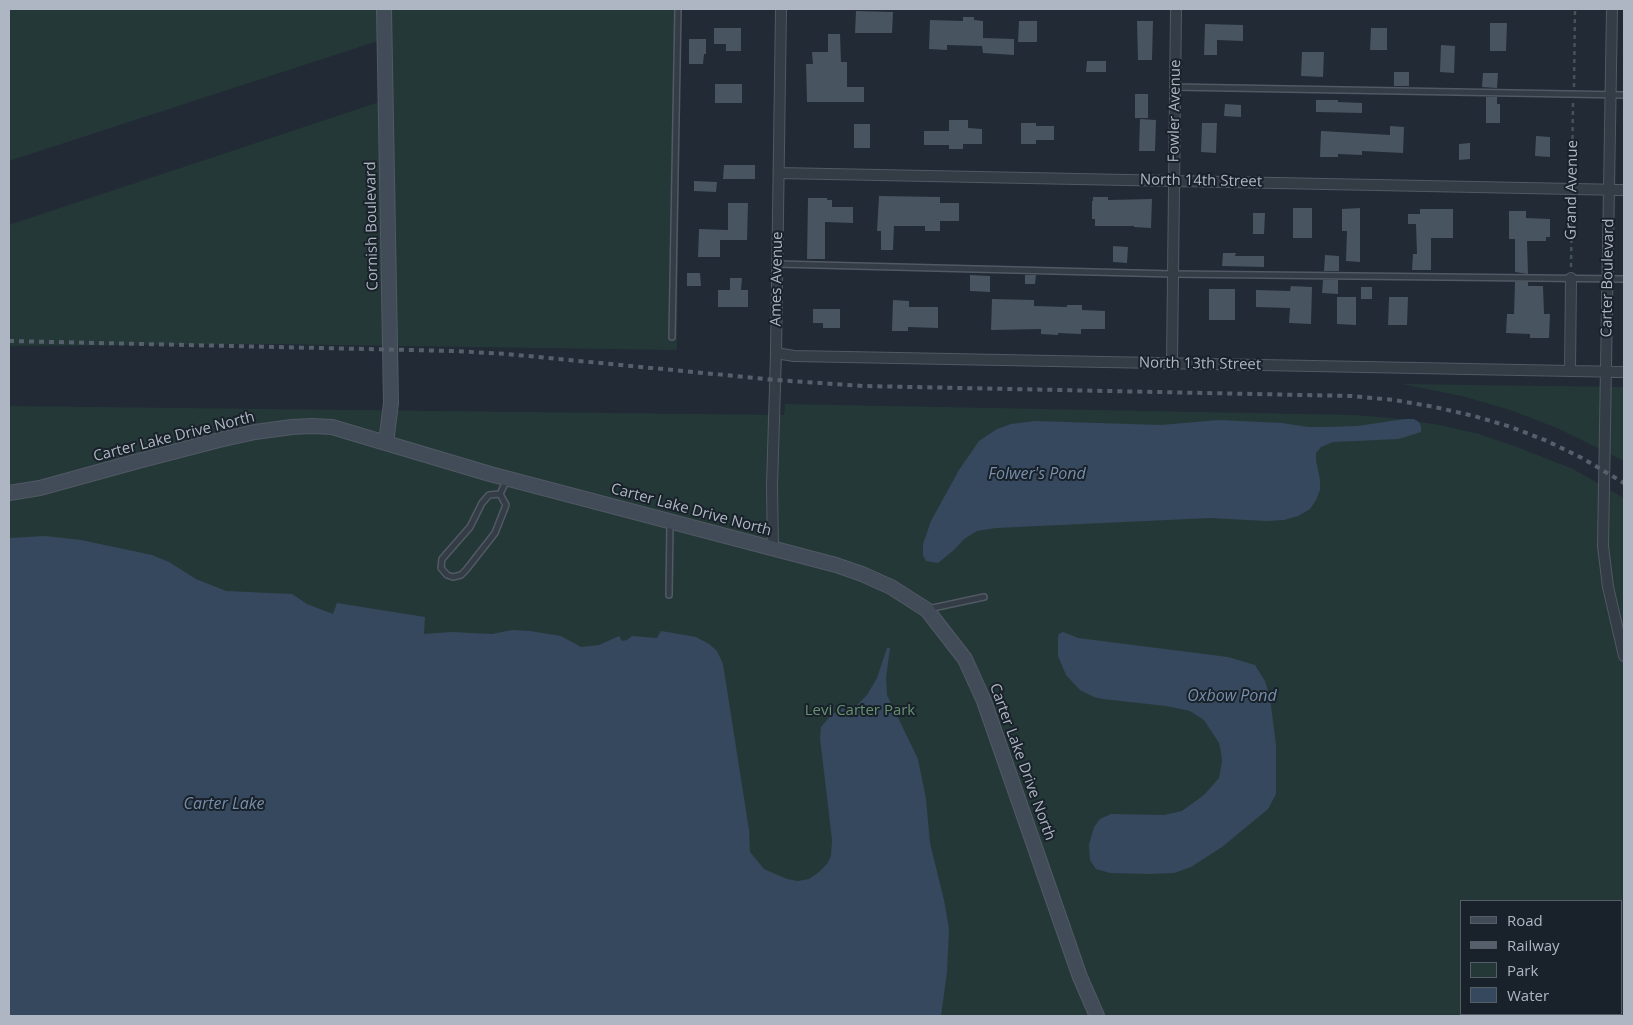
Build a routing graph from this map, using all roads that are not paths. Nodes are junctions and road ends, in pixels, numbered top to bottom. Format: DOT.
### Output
graph roads {
  1 [pos="384,9"];
  2 [pos="678,9"];
  3 [pos="781,9"];
  4 [pos="1176,9"];
  5 [pos="1612,9"];
  6 [pos="1176,87"];
  7 [pos="1610,95"];
  8 [pos="1624,95"];
  9 [pos="779,173"];
  10 [pos="1174,180"];
  11 [pos="1609,189"];
  12 [pos="1624,190"];
  13 [pos="778,264"];
  14 [pos="1173,274"];
  15 [pos="1571,278"];
  16 [pos="1608,279"];
  17 [pos="1624,279"];
  18 [pos="672,337"];
  19 [pos="776,352"];
  20 [pos="1172,364"];
  21 [pos="1570,371"];
  22 [pos="1606,372"];
  23 [pos="1624,372"];
  24 [pos="386,443"];
  25 [pos="508,478"];
  26 [pos="9,494"];
  27 [pos="500,494"];
  28 [pos="670,522"];
  29 [pos="773,548"];
  30 [pos="669,595"];
  31 [pos="984,597"];
  32 [pos="927,610"];
  33 [pos="1624,656"];
  34 [pos="1097,1016"];
  1 -- 24 [label="street, Cornish Boulevard"];
  2 -- 18 [label="lane"];
  3 -- 9 [label="street, Ames Avenue"];
  4 -- 6 [label="street, Fowler Avenue"];
  5 -- 7 [label="street, Carter Boulevard"];
  6 -- 7 [label="lane"];
  6 -- 10 [label="street, Fowler Avenue"];
  7 -- 8 [label="lane"];
  7 -- 11 [label="street, Carter Boulevard"];
  9 -- 10 [label="street, North 14th Street"];
  9 -- 13 [label="street, Ames Avenue"];
  10 -- 11 [label="street, North 14th Street"];
  10 -- 14 [label="street, Fowler Avenue"];
  11 -- 12 [label="street, North 14th Street"];
  11 -- 16 [label="street, Carter Boulevard"];
  13 -- 14 [label="lane"];
  13 -- 19 [label="street, Ames Avenue"];
  14 -- 15 [label="lane"];
  14 -- 20 [label="street, Fowler Avenue"];
  15 -- 16 [label="lane"];
  15 -- 21 [label="street"];
  16 -- 17 [label="lane"];
  16 -- 22 [label="street, Carter Boulevard"];
  19 -- 20 [label="street, North 13th Street"];
  19 -- 29 [label="street, Ames Avenue"];
  20 -- 21 [label="street, North 13th Street"];
  21 -- 22 [label="street, North 13th Street"];
  22 -- 23 [label="street, North 13th Street"];
  22 -- 33 [label="street, Carter Boulevard"];
  24 -- 25 [label="street, Carter Lake Drive North"];
  24 -- 26 [label="street, Carter Lake Drive North"];
  25 -- 27 [label="lane"];
  25 -- 28 [label="street, Carter Lake Drive North"];
  27 -- 27 [label="lane"];
  28 -- 29 [label="street, Carter Lake Drive North"];
  28 -- 30 [label="lane"];
  29 -- 32 [label="street, Carter Lake Drive North"];
  31 -- 32 [label="lane"];
  32 -- 34 [label="street, Carter Lake Drive North"];
}
